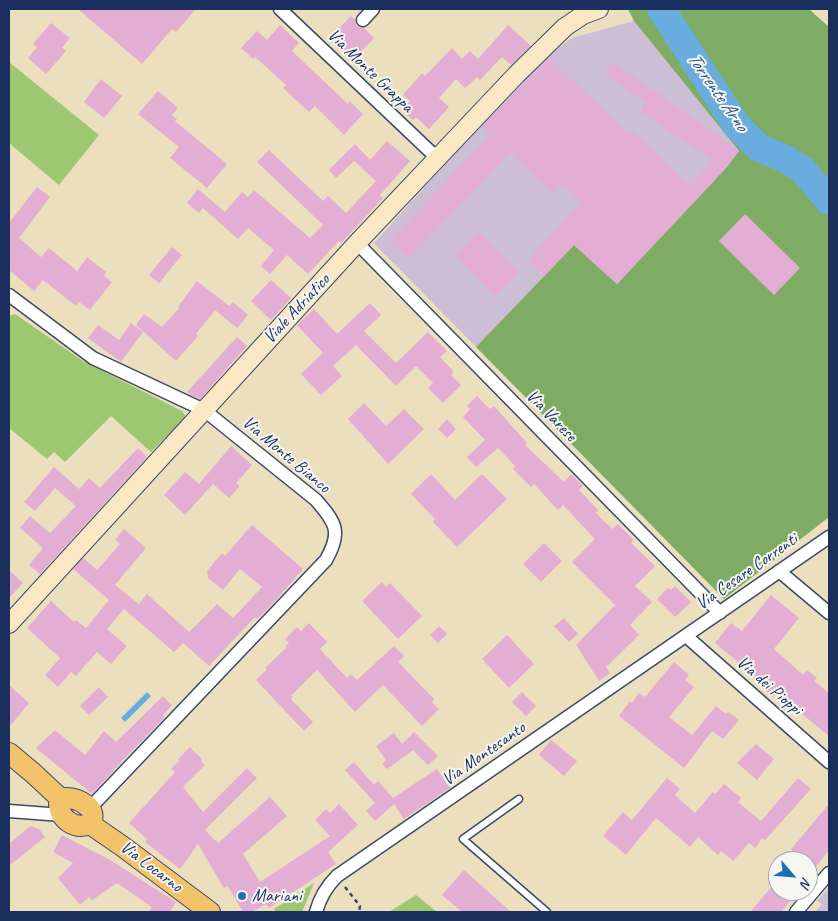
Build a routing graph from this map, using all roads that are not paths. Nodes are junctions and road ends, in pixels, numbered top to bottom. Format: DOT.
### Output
graph roads {
  1 [pos="280,9"];
  2 [pos="372,9"];
  3 [pos="599,9"];
  4 [pos="363,20"];
  5 [pos="437,158"];
  6 [pos="357,243"];
  7 [pos="10,300"];
  8 [pos="204,410"];
  9 [pos="829,537"];
  10 [pos="779,571"];
  11 [pos="720,613"];
  12 [pos="829,613"];
  13 [pos="9,624"];
  14 [pos="686,636"];
  15 [pos="9,753"];
  16 [pos="829,762"];
  17 [pos="519,799"];
  18 [pos="62,808"];
  19 [pos="9,810"];
  20 [pos="90,816"];
  21 [pos="829,873"];
  22 [pos="210,912"];
  23 [pos="316,912"];
  24 [pos="547,912"];
  25 [pos="796,912"];
  1 -- 5 [label="street, Via Monte Grappa"];
  2 -- 4 [label="street"];
  3 -- 5 [label="street, Viale Adriatico"];
  5 -- 6 [label="street, Viale Adriatico"];
  6 -- 8 [label="street, Viale Adriatico"];
  6 -- 11 [label="street, Via Varese"];
  7 -- 8 [label="street, Via Monte Bianco"];
  8 -- 13 [label="street, Viale Adriatico"];
  8 -- 20 [label="street, Via Monte Bianco"];
  9 -- 10 [label="street, Via Cesare Correnti"];
  10 -- 11 [label="street, Via Cesare Correnti"];
  10 -- 12 [label="street"];
  11 -- 14 [label="street, Via Cesare Correnti"];
  14 -- 16 [label="street, Via dei Pioppi"];
  14 -- 23 [label="street, Via Montesanto"];
  15 -- 18 [label="main road"];
  17 -- 24 [label="lane"];
  18 -- 19 [label="street"];
  18 -- 20 [label="main road, Via Locarno"];
  20 -- 22 [label="main road, Via Locarno"];
  21 -- 25 [label="street"];
}
